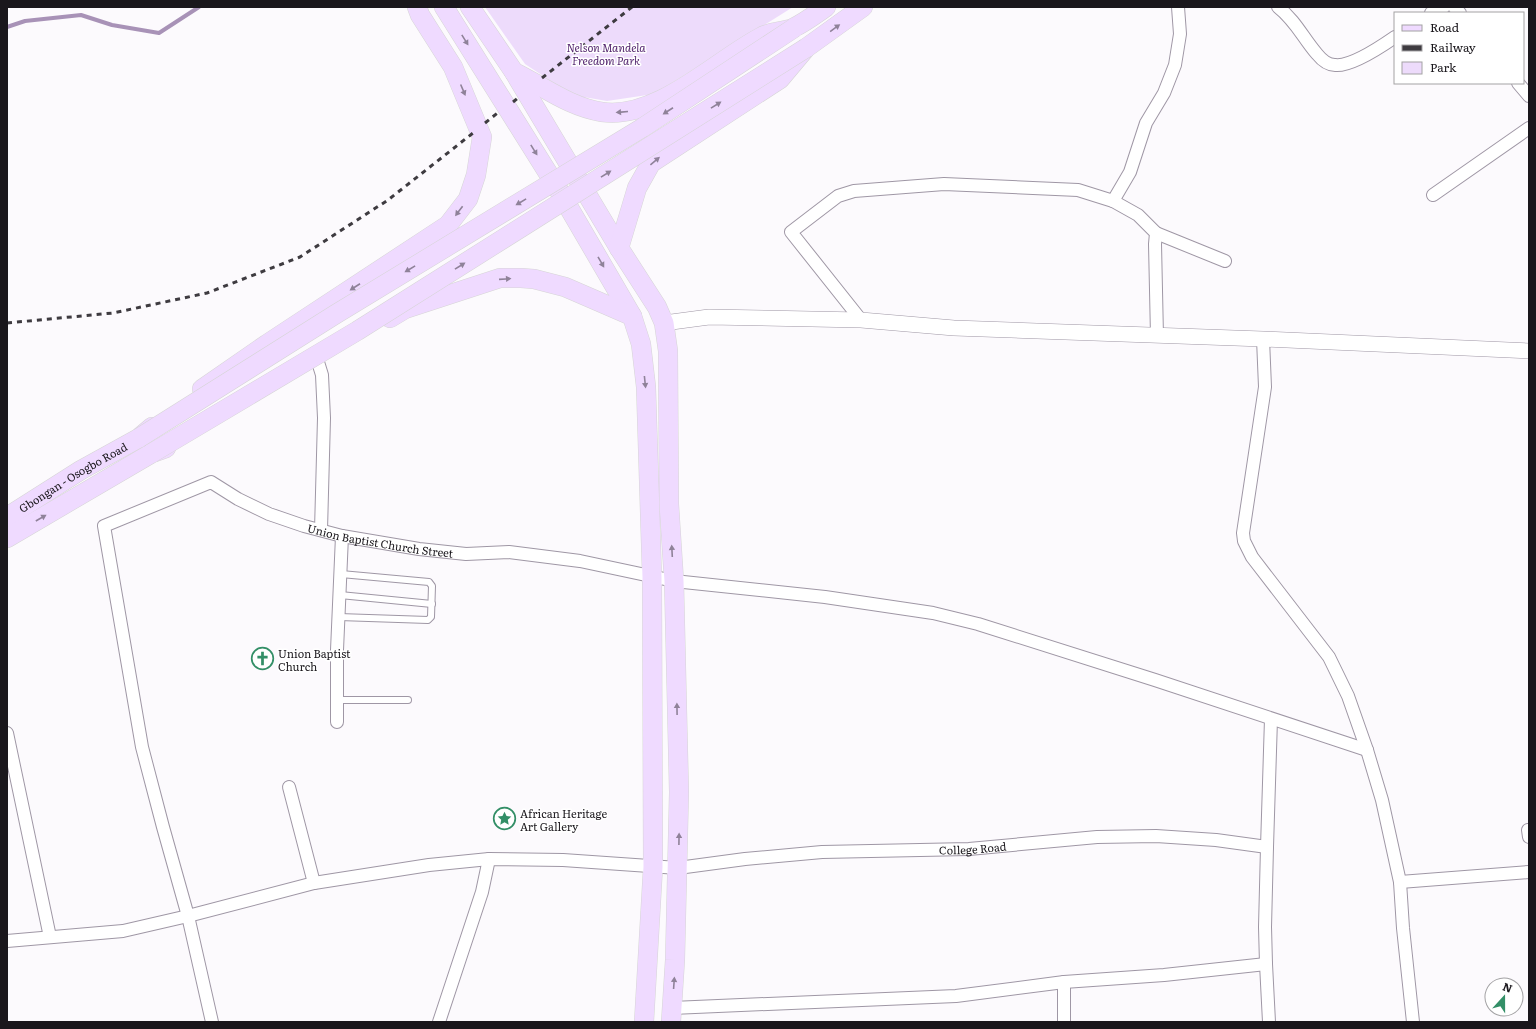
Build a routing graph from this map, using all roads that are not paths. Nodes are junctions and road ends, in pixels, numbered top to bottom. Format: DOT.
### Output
graph roads {
  1 [pos="417,7"];
  2 [pos="444,7"];
  3 [pos="470,7"];
  4 [pos="826,7"];
  5 [pos="863,7"];
  6 [pos="1178,7"];
  7 [pos="1278,7"];
  8 [pos="1444,7"];
  9 [pos="1434,12"];
  10 [pos="794,28"];
  11 [pos="1394,38"];
  12 [pos="806,48"];
  13 [pos="514,72"];
  14 [pos="1519,84"];
  15 [pos="1529,96"];
  16 [pos="1529,128"];
  17 [pos="1433,195"];
  18 [pos="1113,201"];
  19 [pos="1156,232"];
  20 [pos="619,248"];
  21 [pos="1225,261"];
  22 [pos="632,316"];
  23 [pos="861,320"];
  24 [pos="664,323"];
  25 [pos="1157,336"];
  26 [pos="1263,339"];
  27 [pos="1529,351"];
  28 [pos="318,362"];
  29 [pos="139,438"];
  30 [pos="152,453"];
  31 [pos="7,517"];
  32 [pos="321,530"];
  33 [pos="342,536"];
  34 [pos="7,538"];
  35 [pos="341,574"];
  36 [pos="652,577"];
  37 [pos="674,581"];
  38 [pos="340,595"];
  39 [pos="432,604"];
  40 [pos="339,617"];
  41 [pos="337,700"];
  42 [pos="408,700"];
  43 [pos="1271,719"];
  44 [pos="336,722"];
  45 [pos="7,733"];
  46 [pos="1367,750"];
  47 [pos="289,787"];
  48 [pos="1267,847"];
  49 [pos="490,859"];
  50 [pos="653,867"];
  51 [pos="678,868"];
  52 [pos="1529,872"];
  53 [pos="1400,882"];
  54 [pos="314,883"];
  55 [pos="188,916"];
  56 [pos="50,937"];
  57 [pos="7,941"];
  58 [pos="1266,964"];
  59 [pos="1064,982"];
  60 [pos="671,1015"];
  61 [pos="212,1022"];
  62 [pos="439,1022"];
  63 [pos="644,1022"];
  64 [pos="1064,1022"];
  65 [pos="1269,1022"];
  66 [pos="1413,1022"];
  1 -- 29 [label="main road, one-way"];
  2 -- 22 [label="main road, one-way"];
  3 -- 13 [label="main road"];
  4 -- 10 [label="main road"];
  12 -- 5 [label="main road, one-way"];
  6 -- 18 [label="street"];
  7 -- 11 [label="street"];
  8 -- 9 [label="street"];
  10 -- 13 [label="main road, one-way"];
  10 -- 29 [label="main road, one-way, bridge"];
  20 -- 12 [label="main road, one-way"];
  30 -- 12 [label="main road, one-way, bridge"];
  13 -- 20 [label="main road"];
  14 -- 15 [label="street"];
  16 -- 17 [label="street"];
  18 -- 19 [label="street"];
  18 -- 23 [label="street"];
  19 -- 21 [label="street"];
  19 -- 25 [label="street"];
  20 -- 24 [label="main road"];
  28 -- 22 [label="main road, one-way"];
  22 -- 36 [label="main road, one-way"];
  23 -- 24 [label="street"];
  23 -- 25 [label="street"];
  37 -- 24 [label="main road, one-way"];
  25 -- 26 [label="street"];
  26 -- 27 [label="street"];
  26 -- 46 [label="street"];
  28 -- 30 [label="main road"];
  28 -- 32 [label="street"];
  29 -- 31 [label="main road, Gbongan - Osogbo Road"];
  34 -- 30 [label="main road, one-way"];
  32 -- 33 [label="street, Union Baptist Church Street"];
  32 -- 55 [label="street, Union Baptist Church Street"];
  33 -- 35 [label="street"];
  33 -- 36 [label="street, Union Baptist Church Street"];
  35 -- 38 [label="street"];
  35 -- 39 [label="lane"];
  36 -- 37 [label="street, Union Baptist Church Street"];
  36 -- 50 [label="main road"];
  37 -- 43 [label="street, Union Baptist Church Street"];
  51 -- 37 [label="main road, one-way"];
  38 -- 39 [label="lane"];
  38 -- 40 [label="street"];
  39 -- 40 [label="lane"];
  40 -- 41 [label="street"];
  41 -- 42 [label="lane"];
  41 -- 44 [label="street"];
  43 -- 46 [label="street, Union Baptist Church Street"];
  43 -- 48 [label="street"];
  45 -- 56 [label="street"];
  46 -- 53 [label="street"];
  47 -- 54 [label="street"];
  48 -- 51 [label="street, College Road"];
  48 -- 58 [label="street"];
  49 -- 50 [label="street, College Road"];
  49 -- 54 [label="street, College Road"];
  49 -- 62 [label="street"];
  50 -- 51 [label="street, College Road"];
  50 -- 63 [label="main road"];
  60 -- 51 [label="main road, one-way"];
  52 -- 53 [label="street"];
  53 -- 66 [label="street"];
  54 -- 55 [label="street, College Road"];
  55 -- 56 [label="street, College Road"];
  55 -- 61 [label="street"];
  56 -- 57 [label="street, College Road"];
  58 -- 59 [label="street"];
  58 -- 65 [label="street"];
  59 -- 60 [label="street"];
  59 -- 64 [label="street"];
}
